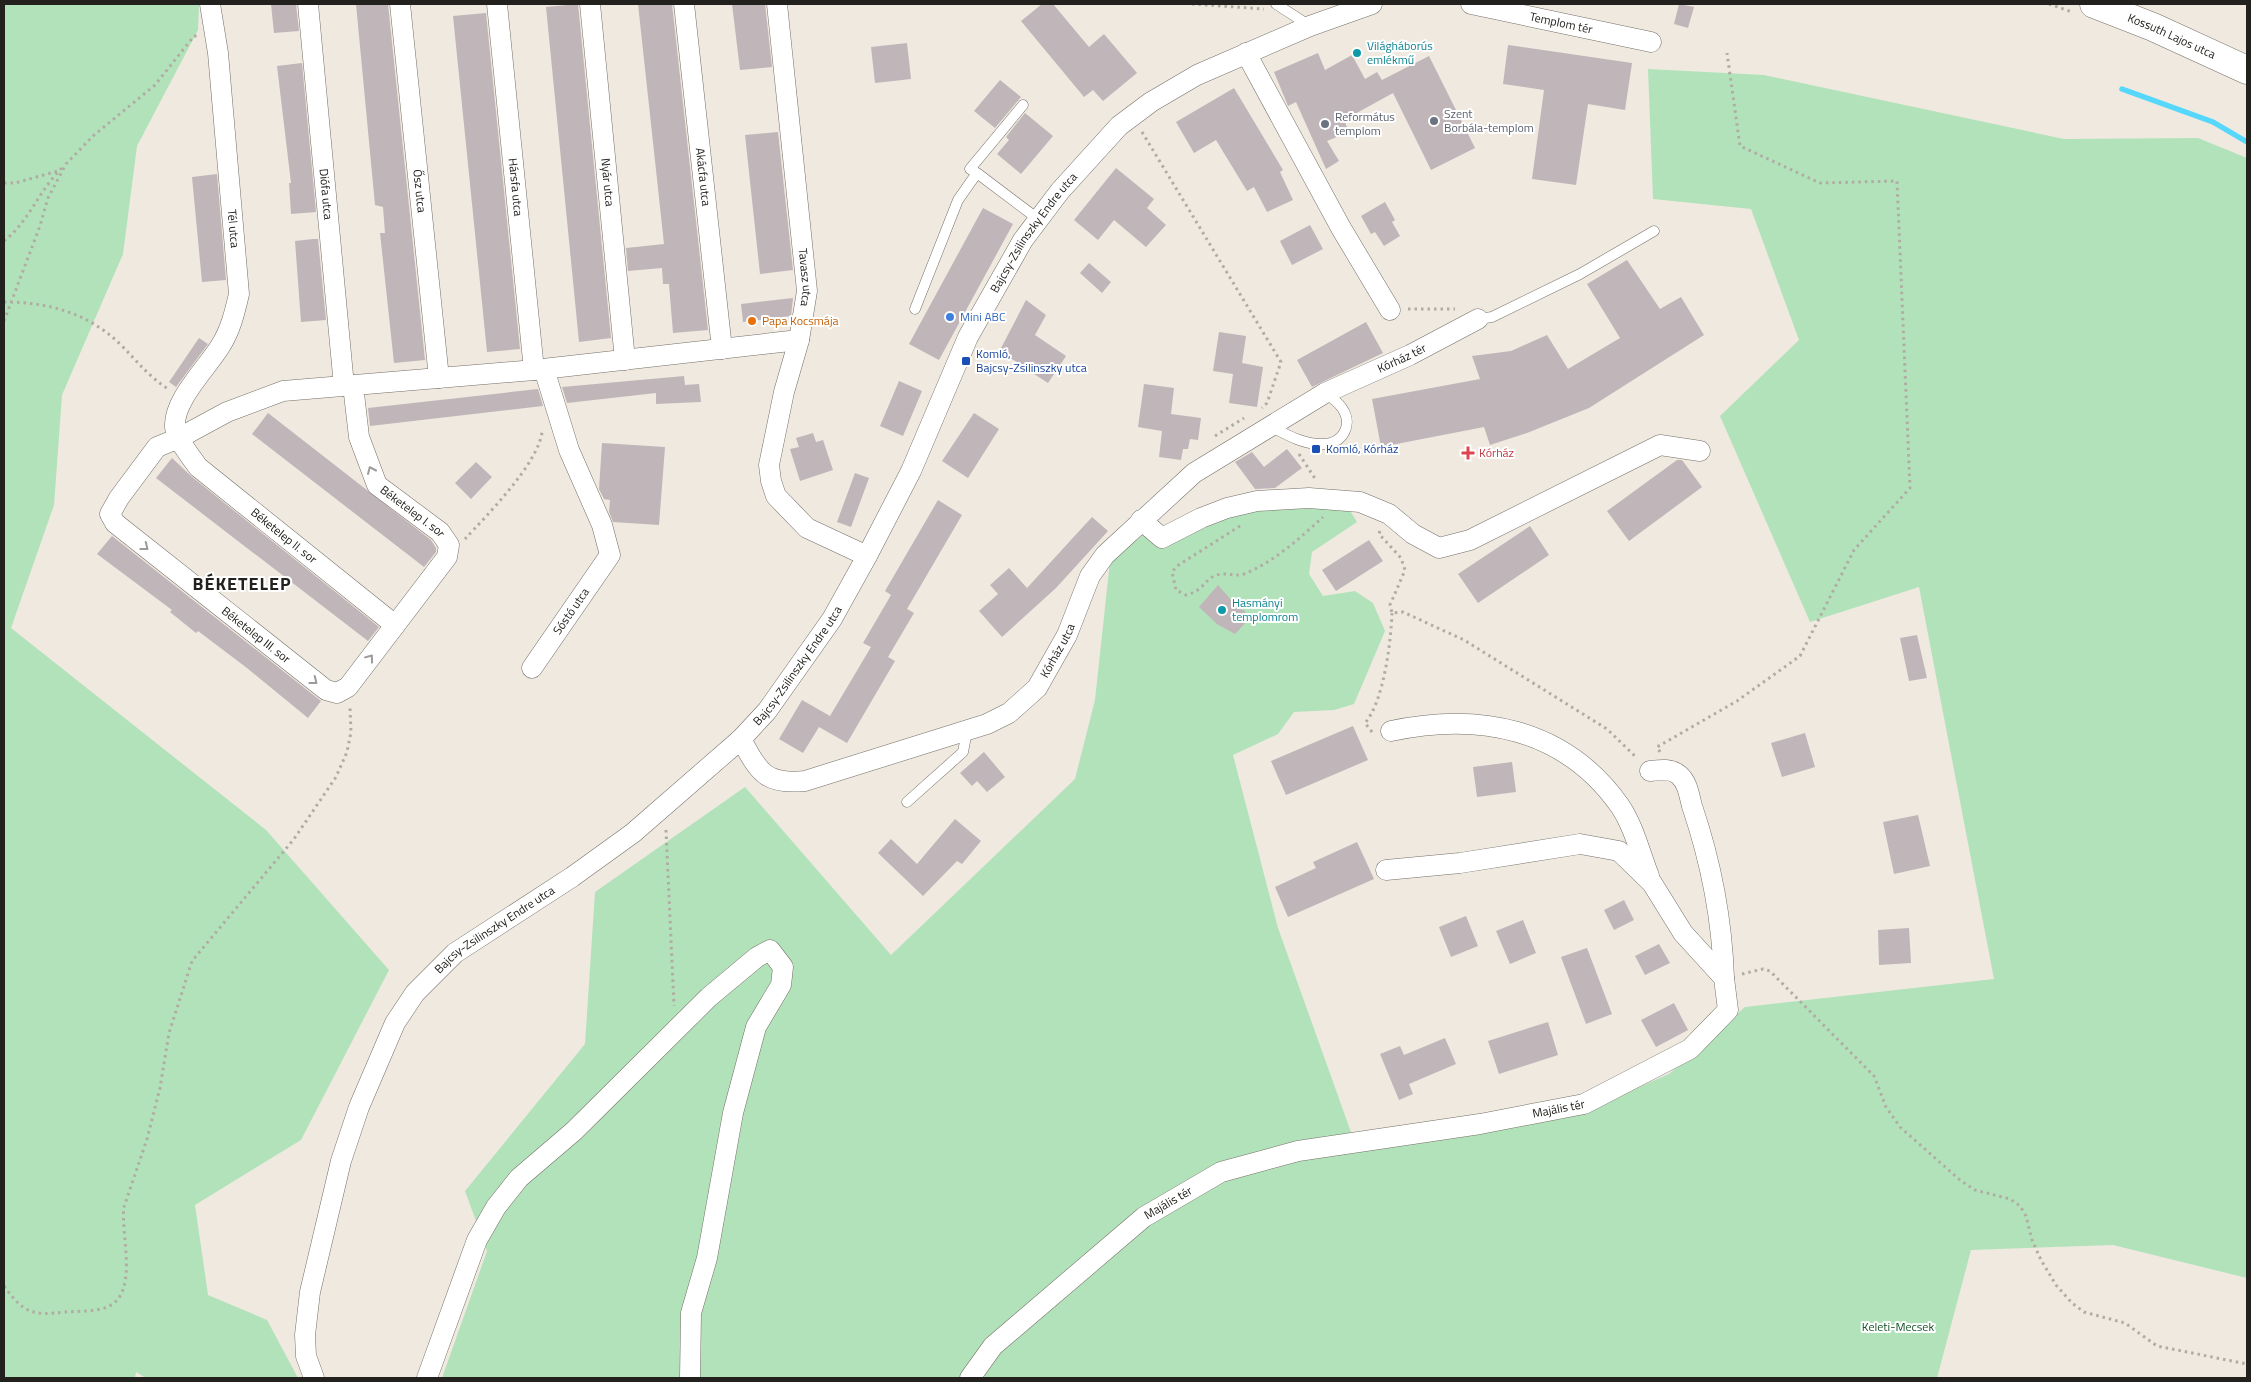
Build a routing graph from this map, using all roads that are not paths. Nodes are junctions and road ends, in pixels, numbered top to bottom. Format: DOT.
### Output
graph roads {
  1 [pos="210,4"];
  2 [pos="308,4"];
  3 [pos="400,4"];
  4 [pos="496,4"];
  5 [pos="590,4"];
  6 [pos="684,4"];
  7 [pos="777,4"];
  8 [pos="1372,4"];
  9 [pos="1471,4"];
  10 [pos="2094,4"];
  11 [pos="1277,5"];
  12 [pos="1310,26"];
  13 [pos="1651,42"];
  14 [pos="1246,54"];
  15 [pos="2247,70"];
  16 [pos="1023,105"];
  17 [pos="977,173"];
  18 [pos="1038,219"];
  19 [pos="1654,232"];
  20 [pos="915,309"];
  21 [pos="1390,310"];
  22 [pos="1478,320"];
  23 [pos="799,340"];
  24 [pos="722,349"];
  25 [pos="625,360"];
  26 [pos="539,369"];
  27 [pos="439,378"];
  28 [pos="349,385"];
  29 [pos="1325,393"];
  30 [pos="1270,426"];
  31 [pos="179,438"];
  32 [pos="1700,452"];
  33 [pos="1141,520"];
  34 [pos="610,555"];
  35 [pos="867,556"];
  36 [pos="395,625"];
  37 [pos="532,668"];
  38 [pos="342,690"];
  39 [pos="967,731"];
  40 [pos="1392,731"];
  41 [pos="741,739"];
  42 [pos="1645,768"];
  43 [pos="907,802"];
  44 [pos="1386,870"];
  45 [pos="1652,883"];
  46 [pos="1724,978"];
  47 [pos="314,1378"];
  48 [pos="428,1378"];
  49 [pos="690,1378"];
  50 [pos="970,1378"];
  1 -- 31 [label="street, Tél utca"];
  2 -- 28 [label="street, Diófa utca"];
  3 -- 27 [label="street, Ősz utca"];
  4 -- 26 [label="street, Hársfa utca"];
  5 -- 25 [label="street, Nyár utca"];
  6 -- 24 [label="street, Akácfa utca"];
  7 -- 23 [label="street, Tavasz utca"];
  8 -- 12 [label="street, Bajcsy-Zsilinszky Endre utca"];
  9 -- 13 [label="street, Templom tér"];
  10 -- 15 [label="main road, Kossuth Lajos utca"];
  11 -- 12 [label="lane"];
  12 -- 14 [label="street, Bajcsy-Zsilinszky Endre utca"];
  14 -- 18 [label="street, Bajcsy-Zsilinszky Endre utca"];
  14 -- 21 [label="street"];
  16 -- 17 [label="lane"];
  17 -- 18 [label="lane"];
  17 -- 20 [label="lane"];
  18 -- 35 [label="street, Bajcsy-Zsilinszky Endre utca"];
  19 -- 22 [label="lane"];
  22 -- 29 [label="street, Kórház tér"];
  23 -- 24 [label="street"];
  23 -- 35 [label="street, Tavasz utca"];
  24 -- 25 [label="street"];
  25 -- 26 [label="street"];
  26 -- 27 [label="street"];
  26 -- 34 [label="street, Hársfa utca"];
  27 -- 28 [label="street"];
  28 -- 31 [label="street"];
  36 -- 28 [label="street, Béketelep I. sor, one-way"];
  29 -- 30 [label="street, Kórház utca"];
  29 -- 30 [label="lane"];
  30 -- 33 [label="street, Kórház utca"];
  31 -- 36 [label="street, Béketelep II. sor"];
  31 -- 38 [label="street, Béketelep III. sor, one-way"];
  32 -- 33 [label="street"];
  33 -- 39 [label="street, Kórház utca"];
  34 -- 37 [label="street, Sóstó utca"];
  35 -- 41 [label="street, Bajcsy-Zsilinszky Endre utca"];
  38 -- 36 [label="street, Béketelep I. sor, one-way"];
  39 -- 41 [label="street, Kórház utca"];
  39 -- 43 [label="lane"];
  40 -- 45 [label="street"];
  41 -- 47 [label="street, Bajcsy-Zsilinszky Endre utca"];
  42 -- 46 [label="street"];
  44 -- 45 [label="street"];
  45 -- 46 [label="street"];
  46 -- 50 [label="street, Majális tér"];
  48 -- 49 [label="street"];
}
